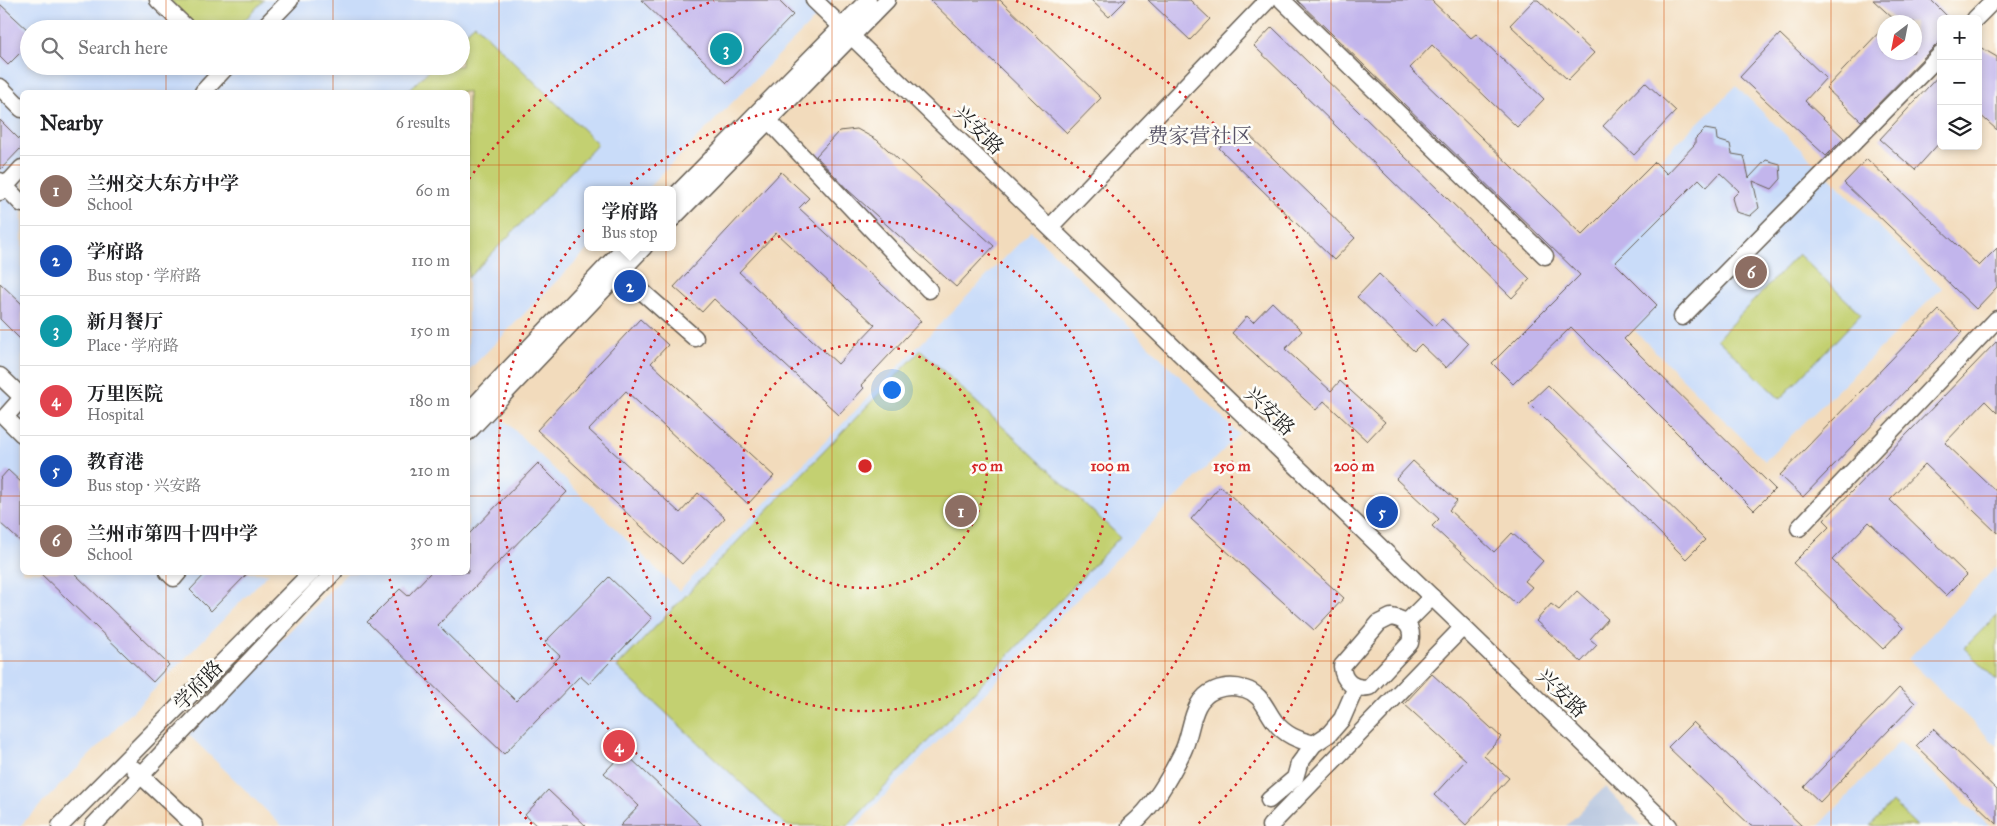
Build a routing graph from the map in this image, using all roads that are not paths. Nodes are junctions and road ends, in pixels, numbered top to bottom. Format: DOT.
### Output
graph roads {
  1 [pos="158,0"];
  2 [pos="290,0"];
  3 [pos="814,0"];
  4 [pos="868,0"];
  5 [pos="888,0"];
  6 [pos="1268,0"];
  7 [pos="1282,0"];
  8 [pos="1994,0"];
  9 [pos="1979,15"];
  10 [pos="179,20"];
  11 [pos="271,20"];
  12 [pos="847,32"];
  13 [pos="1937,58"];
  14 [pos="219,75"];
  15 [pos="0,86"];
  16 [pos="205,90"];
  17 [pos="20,107"];
  18 [pos="769,121"];
  19 [pos="20,170"];
  20 [pos="2,186"];
  21 [pos="676,195"];
  22 [pos="20,202"];
  23 [pos="676,215"];
  24 [pos="1050,227"];
  25 [pos="623,251"];
  26 [pos="638,251"];
  27 [pos="1545,256"];
  28 [pos="615,267"];
  29 [pos="929,290"];
  30 [pos="1682,318"];
  31 [pos="1997,319"];
  32 [pos="695,338"];
  33 [pos="0,376"];
  34 [pos="20,395"];
  35 [pos="20,399"];
  36 [pos="470,410"];
  37 [pos="470,430"];
  38 [pos="20,432"];
  39 [pos="1798,528"];
  40 [pos="309,575"];
  41 [pos="331,575"];
  42 [pos="1432,597"];
  43 [pos="1406,623"];
  44 [pos="1463,627"];
  45 [pos="1356,687"];
  46 [pos="1314,744"];
  47 [pos="124,761"];
  48 [pos="141,775"];
  49 [pos="1269,800"];
  50 [pos="60,826"];
  51 [pos="93,826"];
  52 [pos="195,826"];
  53 [pos="1130,826"];
  54 [pos="1270,826"];
  55 [pos="1669,826"];
  1 -- 10 [label="street"];
  2 -- 11 [label="street"];
  3 -- 12 [label="street, 兴安路"];
  4 -- 12 [label="street"];
  5 -- 12 [label="street"];
  6 -- 24 [label="street"];
  7 -- 27 [label="street"];
  8 -- 9 [label="street"];
  12 -- 18 [label="street"];
  12 -- 21 [label="street"];
  12 -- 24 [label="street, 兴安路"];
  13 -- 30 [label="street"];
  14 -- 16 [label="street"];
  15 -- 17 [label="street"];
  18 -- 23 [label="street"];
  18 -- 29 [label="street"];
  19 -- 20 [label="street"];
  20 -- 22 [label="street"];
  24 -- 42 [label="street, 兴安路"];
  25 -- 28 [label="street"];
  26 -- 28 [label="street"];
  28 -- 32 [label="street"];
  28 -- 36 [label="street"];
  28 -- 37 [label="street"];
  31 -- 39 [label="street"];
  33 -- 34 [label="street"];
  35 -- 38 [label="street"];
  40 -- 47 [label="street, 学府路"];
  41 -- 48 [label="street, 学府路"];
  42 -- 43 [label="street"];
  42 -- 44 [label="street, 兴安路"];
  43 -- 45 [label="street"];
  43 -- 45 [label="street"];
  44 -- 54 [label="street"];
  44 -- 55 [label="street, 兴安路"];
  45 -- 46 [label="street"];
  46 -- 49 [label="street"];
  46 -- 53 [label="street"];
  47 -- 48 [label="street"];
  47 -- 50 [label="street, 学府路"];
  48 -- 51 [label="street, 学府路"];
  48 -- 52 [label="street"];
}
